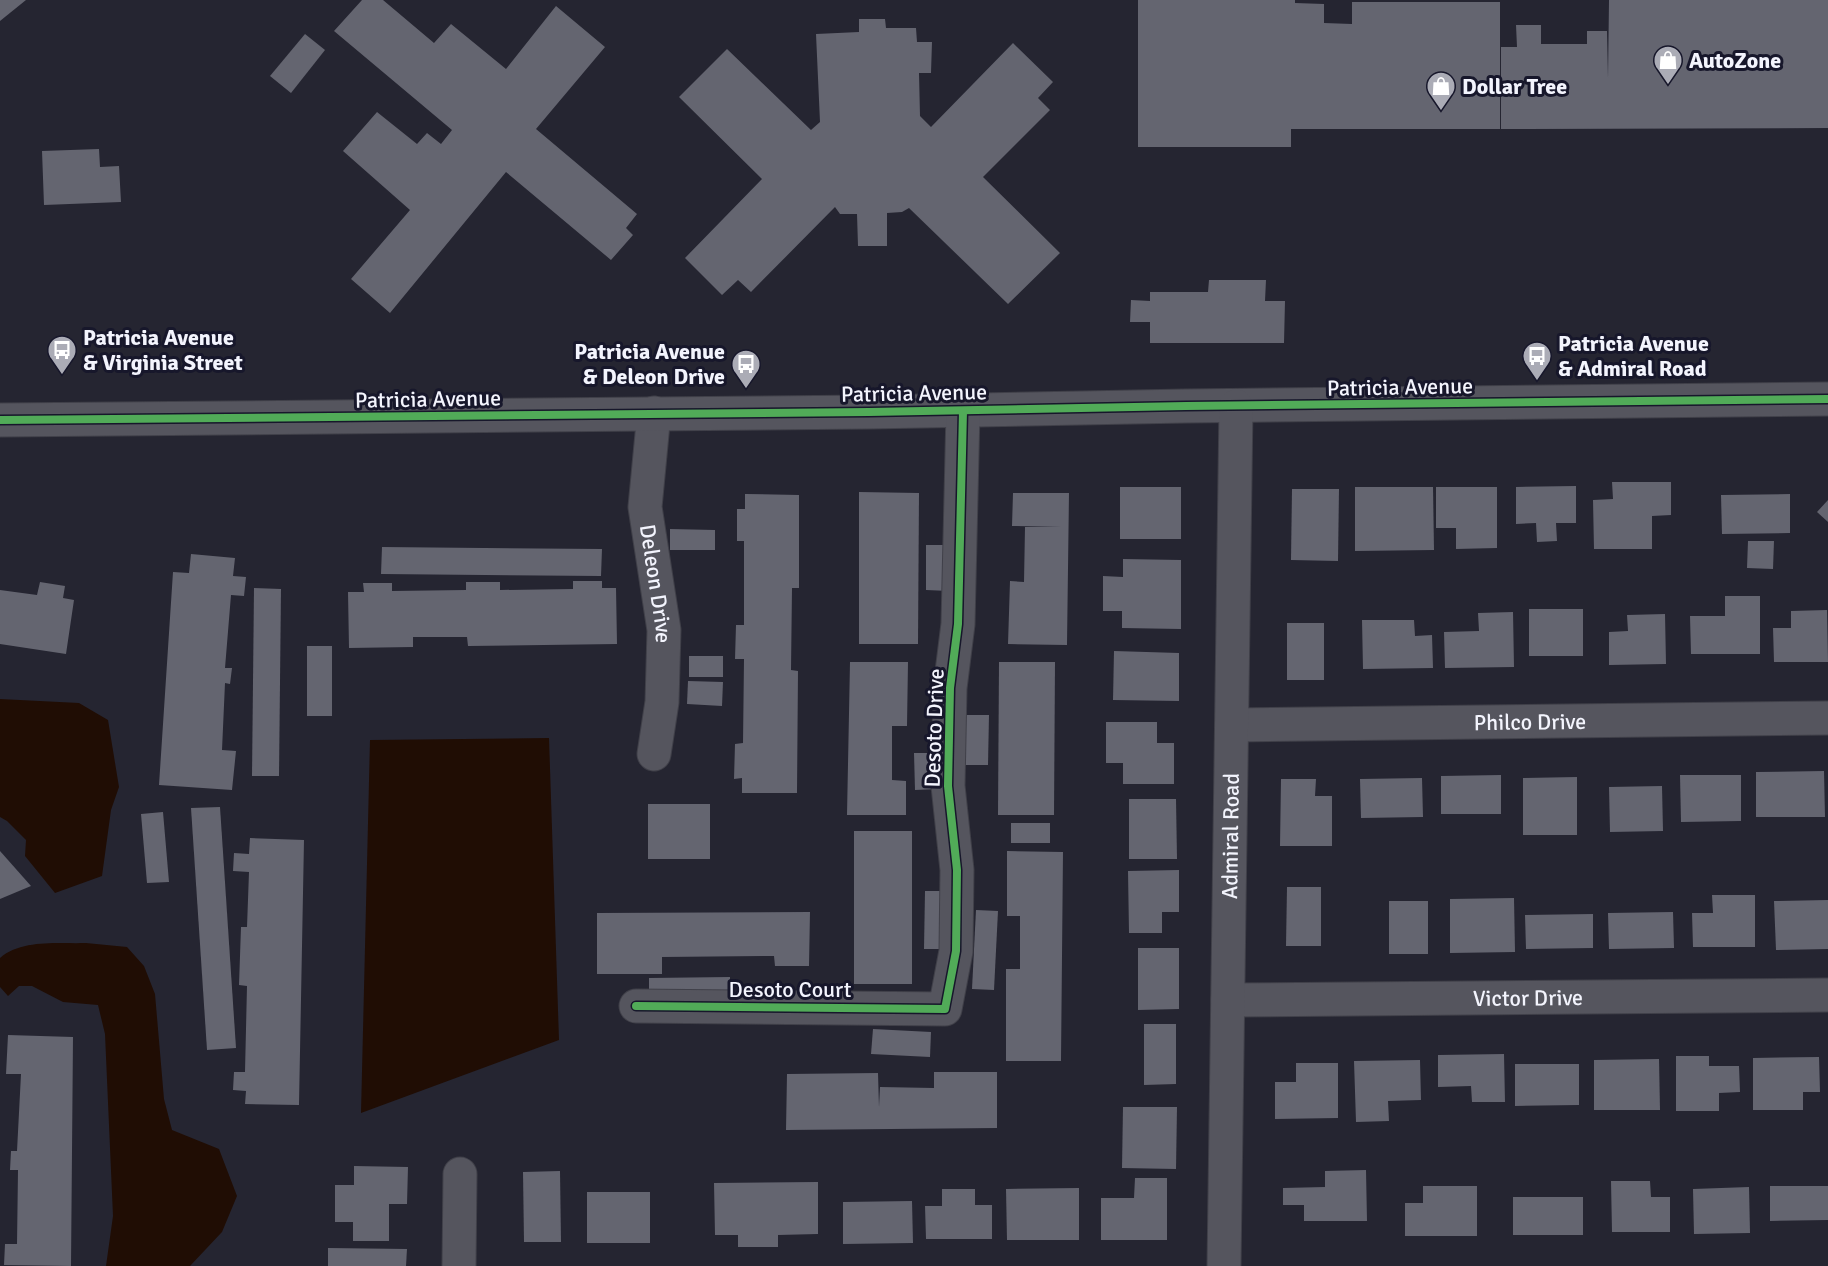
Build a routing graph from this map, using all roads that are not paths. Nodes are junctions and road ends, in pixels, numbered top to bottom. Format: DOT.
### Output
graph roads {
  1 [pos="1828,399"];
  2 [pos="1236,406"];
  3 [pos="963,411"];
  4 [pos="654,413"];
  5 [pos="0,420"];
  6 [pos="1828,718"];
  7 [pos="1232,725"];
  8 [pos="654,754"];
  9 [pos="1828,995"];
  10 [pos="1228,1000"];
  11 [pos="636,1006"];
  12 [pos="945,1009"];
  13 [pos="460,1174"];
  14 [pos="459,1266"];
  15 [pos="1224,1266"];
  1 -- 2 [label="street, Patricia Avenue"];
  2 -- 3 [label="street, Patricia Avenue"];
  2 -- 7 [label="street, Admiral Road"];
  3 -- 4 [label="street, Patricia Avenue"];
  3 -- 12 [label="street, Desoto Drive"];
  4 -- 5 [label="street, Patricia Avenue"];
  4 -- 8 [label="street, Deleon Drive"];
  6 -- 7 [label="street, Philco Drive"];
  7 -- 10 [label="street, Admiral Road"];
  9 -- 10 [label="street, Victor Drive"];
  10 -- 15 [label="street, Admiral Road"];
  11 -- 12 [label="street, Desoto Court"];
  13 -- 14 [label="street"];
}
